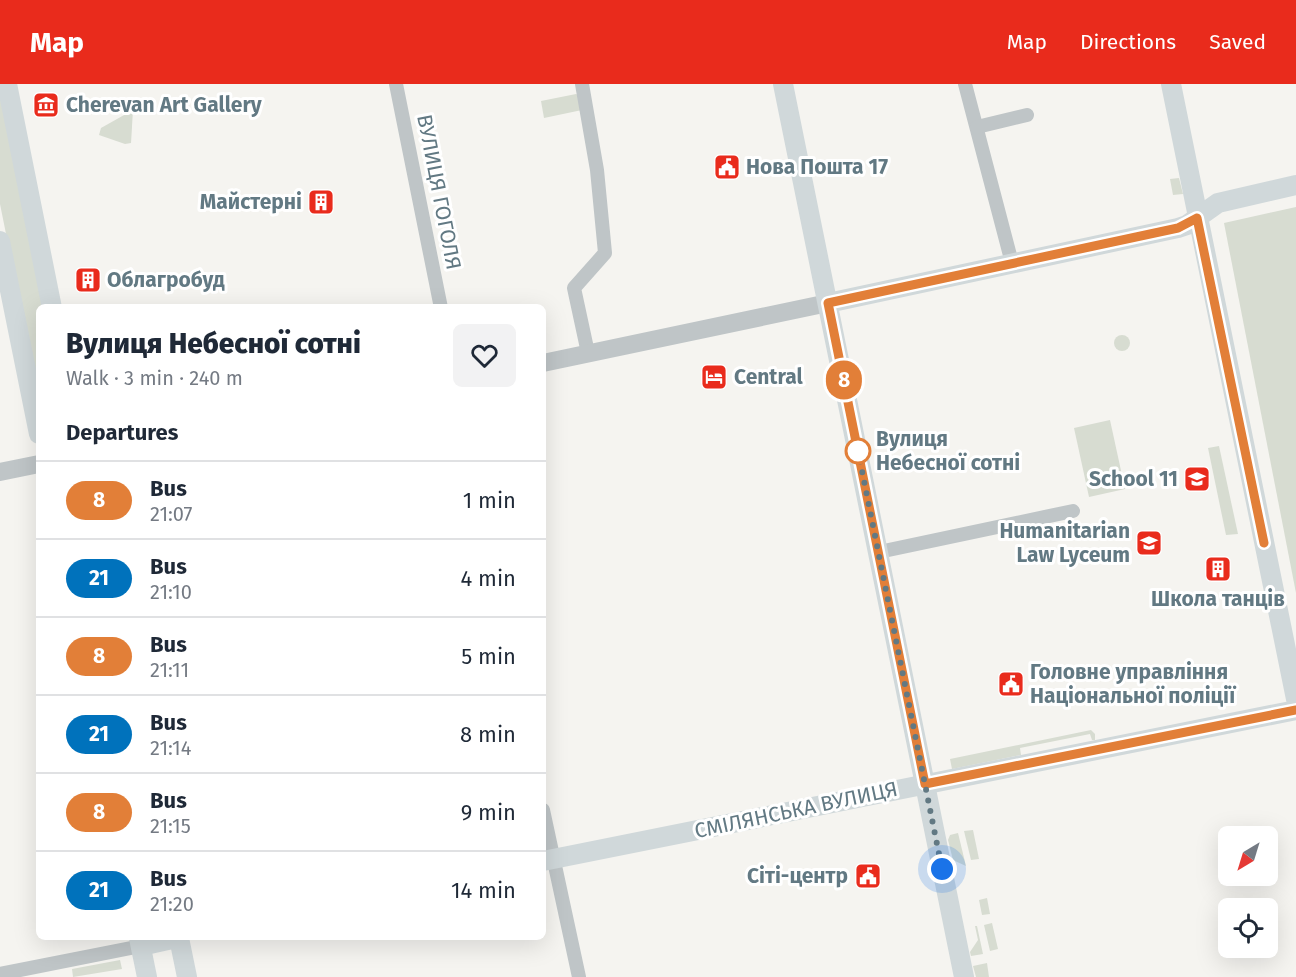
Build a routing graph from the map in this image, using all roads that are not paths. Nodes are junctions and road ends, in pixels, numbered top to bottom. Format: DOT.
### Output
graph roads {
  1 [pos="7,84"];
  2 [pos="396,84"];
  3 [pos="582,84"];
  4 [pos="783,84"];
  5 [pos="966,84"];
  6 [pos="1171,84"];
  7 [pos="1027,115"];
  8 [pos="977,127"];
  9 [pos="1296,184"];
  10 [pos="1197,218"];
  11 [pos="0,241"];
  12 [pos="1012,263"];
  13 [pos="828,303"];
  14 [pos="51,304"];
  15 [pos="440,304"];
  16 [pos="588,353"];
  17 [pos="546,362"];
  18 [pos="36,419"];
  19 [pos="36,465"];
  20 [pos="0,471"];
  21 [pos="1073,512"];
  22 [pos="879,552"];
  23 [pos="1296,699"];
  24 [pos="1296,710"];
  25 [pos="925,784"];
  26 [pos="546,840"];
  27 [pos="548,860"];
  28 [pos="159,940"];
  29 [pos="178,940"];
  30 [pos="140,942"];
  31 [pos="0,974"];
  32 [pos="147,977"];
  33 [pos="187,977"];
  34 [pos="579,977"];
  35 [pos="964,977"];
  1 -- 14 [label="main road"];
  2 -- 15 [label="street, ВУЛИЦЯ ГОГОЛЯ"];
  3 -- 16 [label="street"];
  4 -- 13 [label="main road"];
  5 -- 8 [label="street"];
  6 -- 10 [label="main road"];
  7 -- 8 [label="street"];
  8 -- 12 [label="street"];
  9 -- 10 [label="main road"];
  10 -- 12 [label="main road"];
  10 -- 23 [label="main road"];
  11 -- 18 [label="main road"];
  12 -- 13 [label="main road"];
  13 -- 16 [label="street"];
  13 -- 22 [label="main road"];
  16 -- 17 [label="street"];
  19 -- 20 [label="street"];
  21 -- 22 [label="street"];
  22 -- 25 [label="main road"];
  24 -- 25 [label="main road, СМІЛЯНСЬКА ВУЛИЦЯ"];
  25 -- 27 [label="main road, СМІЛЯНСЬКА ВУЛИЦЯ"];
  25 -- 35 [label="main road"];
  26 -- 27 [label="street"];
  27 -- 34 [label="street"];
  28 -- 30 [label="main road"];
  29 -- 33 [label="main road"];
  30 -- 31 [label="street"];
  30 -- 32 [label="main road"];
}
